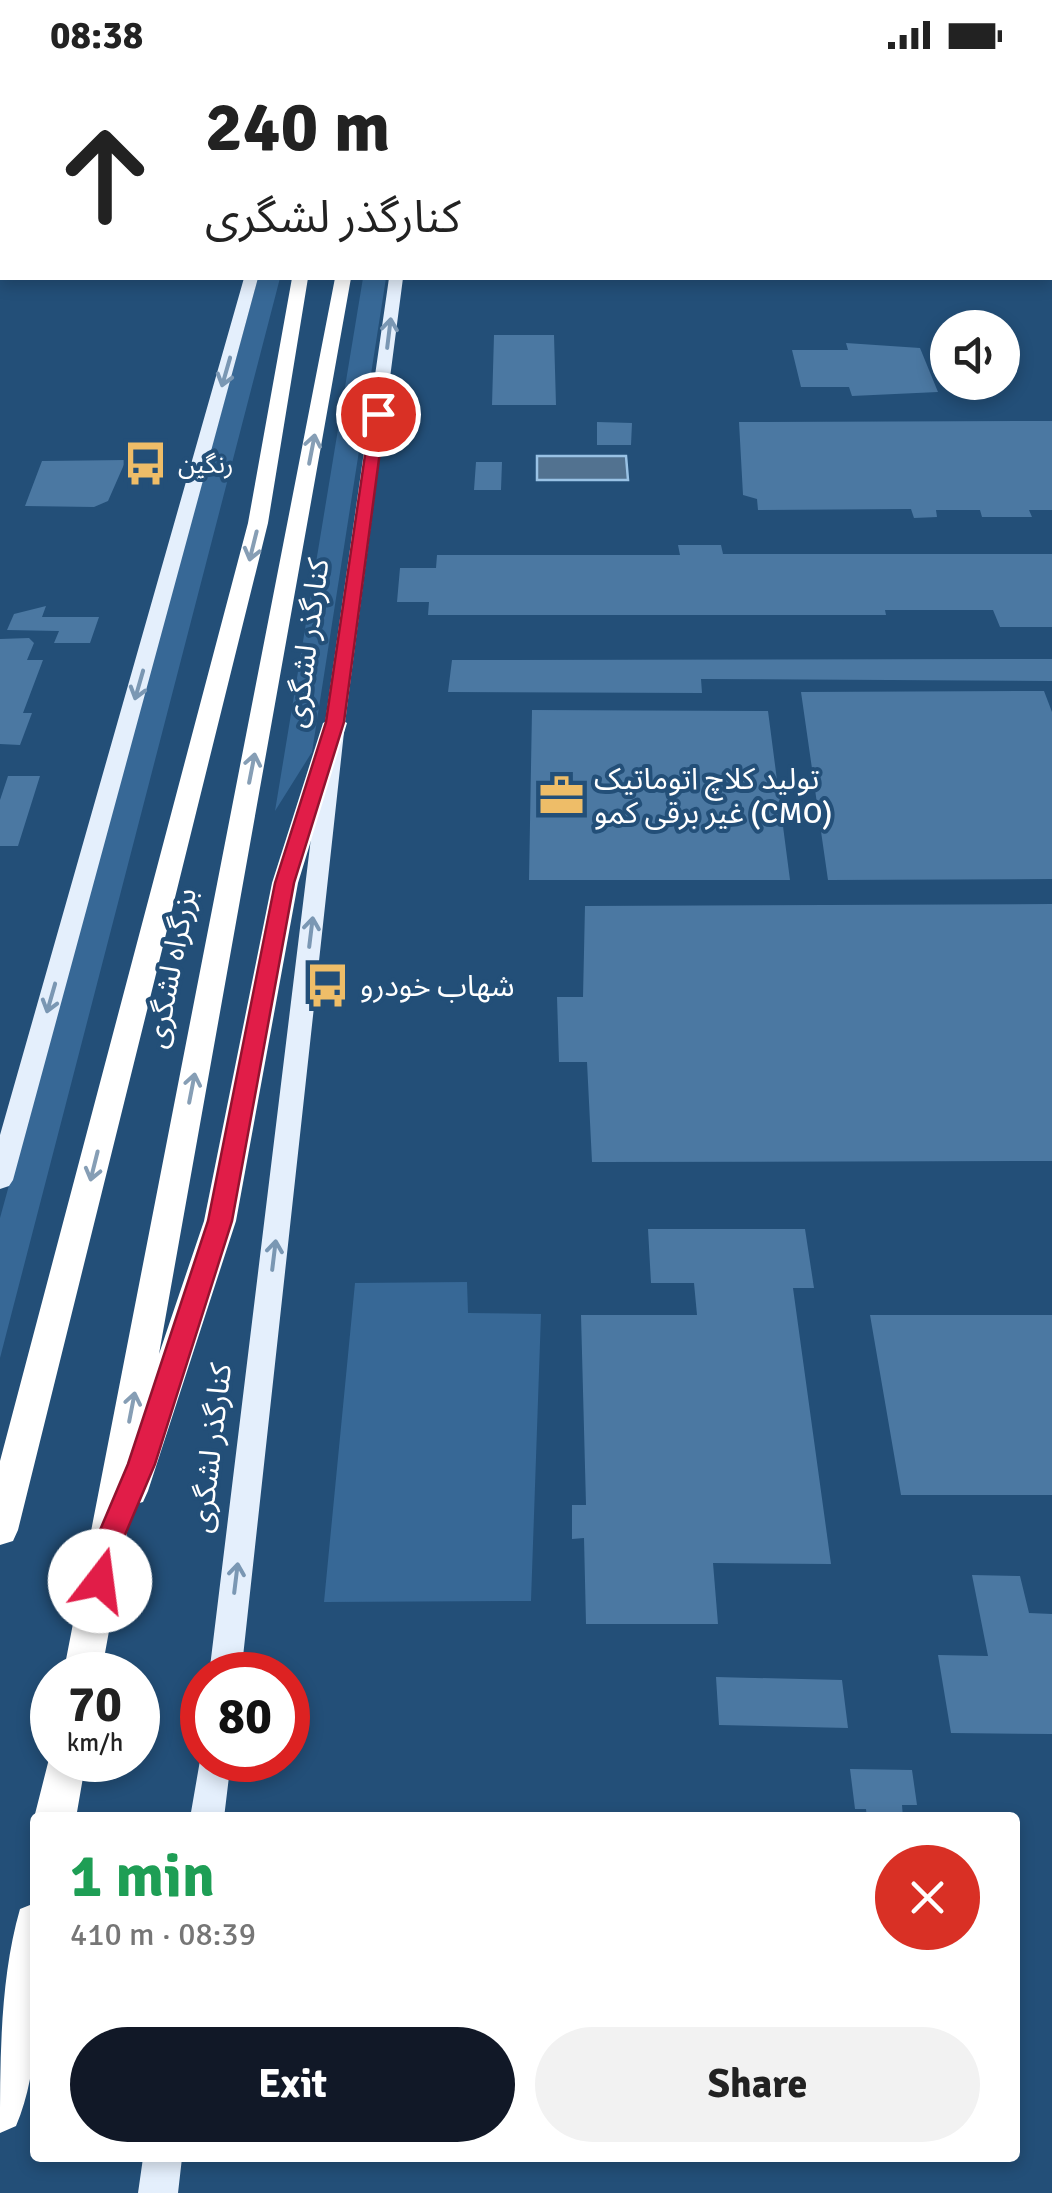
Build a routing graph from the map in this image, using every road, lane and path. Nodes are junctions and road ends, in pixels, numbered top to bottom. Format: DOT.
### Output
graph roads {
  1 [pos="250,280"];
  2 [pos="300,280"];
  3 [pos="344,280"];
  4 [pos="396,280"];
  5 [pos="335,722"];
  6 [pos="0,1180"];
  7 [pos="0,1530"];
  8 [pos="106,1549"];
  9 [pos="86,1652"];
  10 [pos="228,1652"];
  11 [pos="62,1782"];
  12 [pos="211,1782"];
  13 [pos="56,1812"];
  14 [pos="207,1812"];
  15 [pos="30,1951"];
  16 [pos="0,2110"];
  17 [pos="162,2162"];
  18 [pos="158,2193"];
  1 -- 6 [label="main road, one-way"];
  2 -- 7 [label="highway, بزرگراه لشگری, one-way"];
  8 -- 3 [label="highway, بزرگراه لشگری, one-way"];
  5 -- 4 [label="main road, کنارگذر لشگری, one-way"];
  5 -- 8 [label="highway"];
  10 -- 5 [label="main road, کنارگذر لشگری, one-way"];
  8 -- 9 [label="highway, بزرگراه لشگری"];
  11 -- 13 [label="highway"];
  12 -- 14 [label="main road"];
  15 -- 16 [label="highway"];
  17 -- 18 [label="main road"];
}
